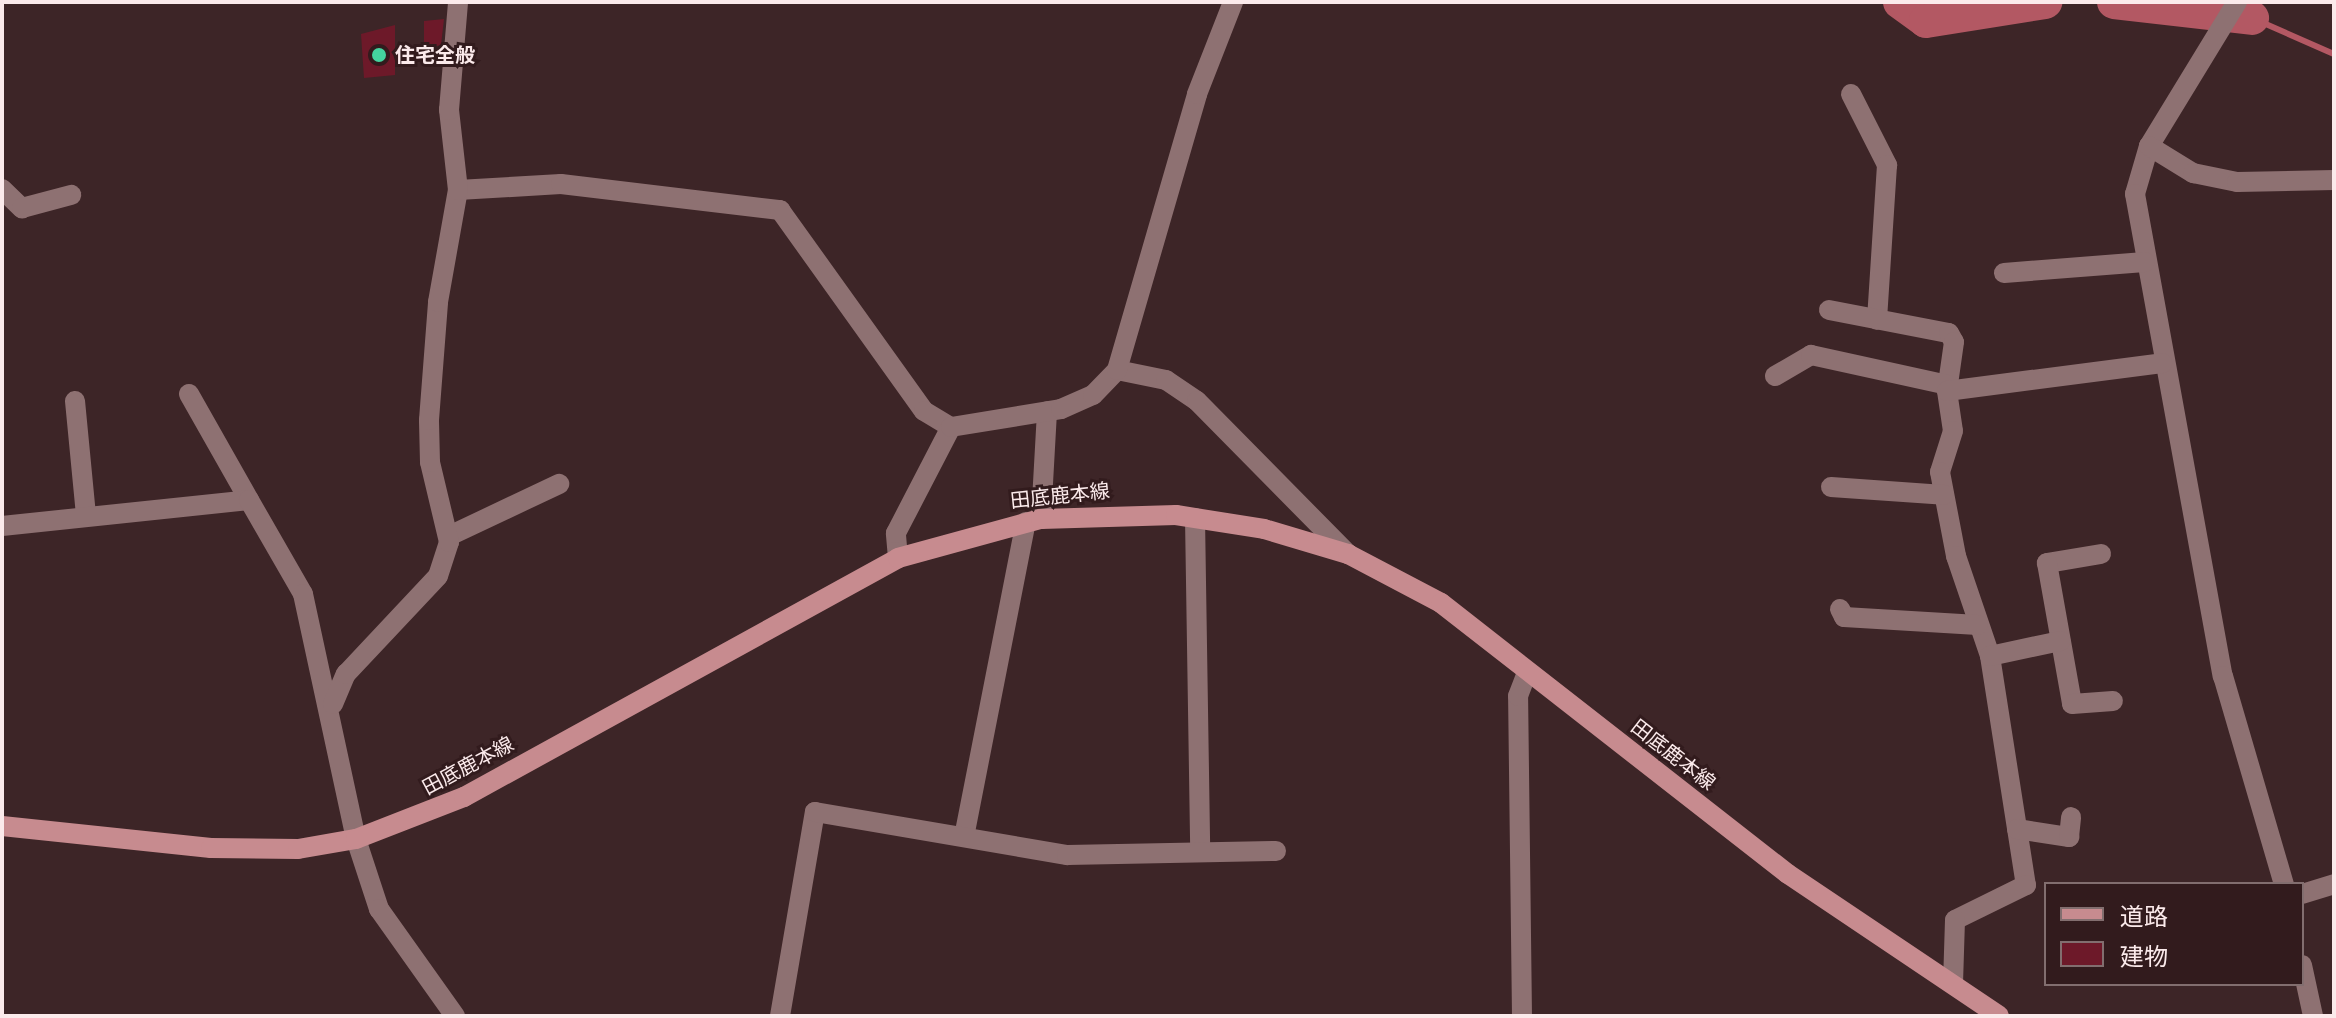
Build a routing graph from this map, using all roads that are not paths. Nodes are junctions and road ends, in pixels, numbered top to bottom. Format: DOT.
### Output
graph roads {
  1 [pos="458,2"];
  2 [pos="1233,2"];
  3 [pos="2237,2"];
  4 [pos="1851,94"];
  5 [pos="2149,146"];
  6 [pos="2334,180"];
  7 [pos="2,189"];
  8 [pos="458,190"];
  9 [pos="71,195"];
  10 [pos="2145,262"];
  11 [pos="2004,273"];
  12 [pos="1829,310"];
  13 [pos="1877,320"];
  14 [pos="2162,363"];
  15 [pos="1117,370"];
  16 [pos="1775,376"];
  17 [pos="1947,388"];
  18 [pos="189,394"];
  19 [pos="75,401"];
  20 [pos="1047,411"];
  21 [pos="951,427"];
  22 [pos="559,484"];
  23 [pos="1831,487"];
  24 [pos="1944,495"];
  25 [pos="249,500"];
  26 [pos="86,515"];
  27 [pos="1195,518"];
  28 [pos="1034,520"];
  29 [pos="2,524"];
  30 [pos="449,536"];
  31 [pos="1348,554"];
  32 [pos="2101,554"];
  33 [pos="898,558"];
  34 [pos="1840,609"];
  35 [pos="1978,625"];
  36 [pos="2060,641"];
  37 [pos="1990,656"];
  38 [pos="1527,672"];
  39 [pos="2113,701"];
  40 [pos="333,704"];
  41 [pos="2071,817"];
  42 [pos="2,826"];
  43 [pos="2017,829"];
  44 [pos="964,837"];
  45 [pos="356,839"];
  46 [pos="1276,851"];
  47 [pos="1200,852"];
  48 [pos="2283,882"];
  49 [pos="2334,884"];
  50 [pos="2304,893"];
  51 [pos="2304,974"];
  52 [pos="1953,982"];
  53 [pos="455,1016"];
  54 [pos="780,1016"];
  55 [pos="1522,1016"];
  56 [pos="1999,1016"];
  57 [pos="2313,1016"];
  1 -- 8 [label="street"];
  2 -- 15 [label="street"];
  3 -- 5 [label="street"];
  4 -- 13 [label="street"];
  5 -- 6 [label="street"];
  5 -- 10 [label="street"];
  7 -- 9 [label="street"];
  8 -- 21 [label="street"];
  8 -- 30 [label="street"];
  10 -- 11 [label="street"];
  10 -- 14 [label="street"];
  12 -- 13 [label="street"];
  13 -- 17 [label="street"];
  14 -- 17 [label="street"];
  14 -- 48 [label="street"];
  15 -- 20 [label="street"];
  15 -- 31 [label="street"];
  16 -- 17 [label="street"];
  17 -- 24 [label="street"];
  18 -- 25 [label="street"];
  19 -- 26 [label="street"];
  20 -- 21 [label="street"];
  20 -- 28 [label="street"];
  21 -- 33 [label="street"];
  22 -- 30 [label="street"];
  23 -- 24 [label="street"];
  24 -- 35 [label="street"];
  25 -- 26 [label="street"];
  25 -- 40 [label="street"];
  26 -- 29 [label="street"];
  27 -- 28 [label="main road, 田底鹿本線"];
  27 -- 31 [label="main road, 田底鹿本線"];
  27 -- 47 [label="street"];
  28 -- 33 [label="main road, 田底鹿本線"];
  28 -- 44 [label="street"];
  30 -- 40 [label="street"];
  31 -- 38 [label="main road, 田底鹿本線"];
  32 -- 36 [label="street"];
  33 -- 45 [label="main road, 田底鹿本線"];
  34 -- 35 [label="street"];
  35 -- 37 [label="street"];
  36 -- 37 [label="street"];
  36 -- 39 [label="street"];
  37 -- 43 [label="street"];
  38 -- 52 [label="main road, 田底鹿本線"];
  38 -- 55 [label="street"];
  40 -- 45 [label="street"];
  41 -- 43 [label="street"];
  42 -- 45 [label="main road, 田底鹿本線"];
  43 -- 52 [label="street"];
  44 -- 47 [label="street"];
  44 -- 54 [label="street"];
  45 -- 53 [label="street"];
  46 -- 47 [label="street"];
  49 -- 50 [label="street"];
  51 -- 57 [label="street"];
  52 -- 56 [label="main road, 田底鹿本線"];
}
